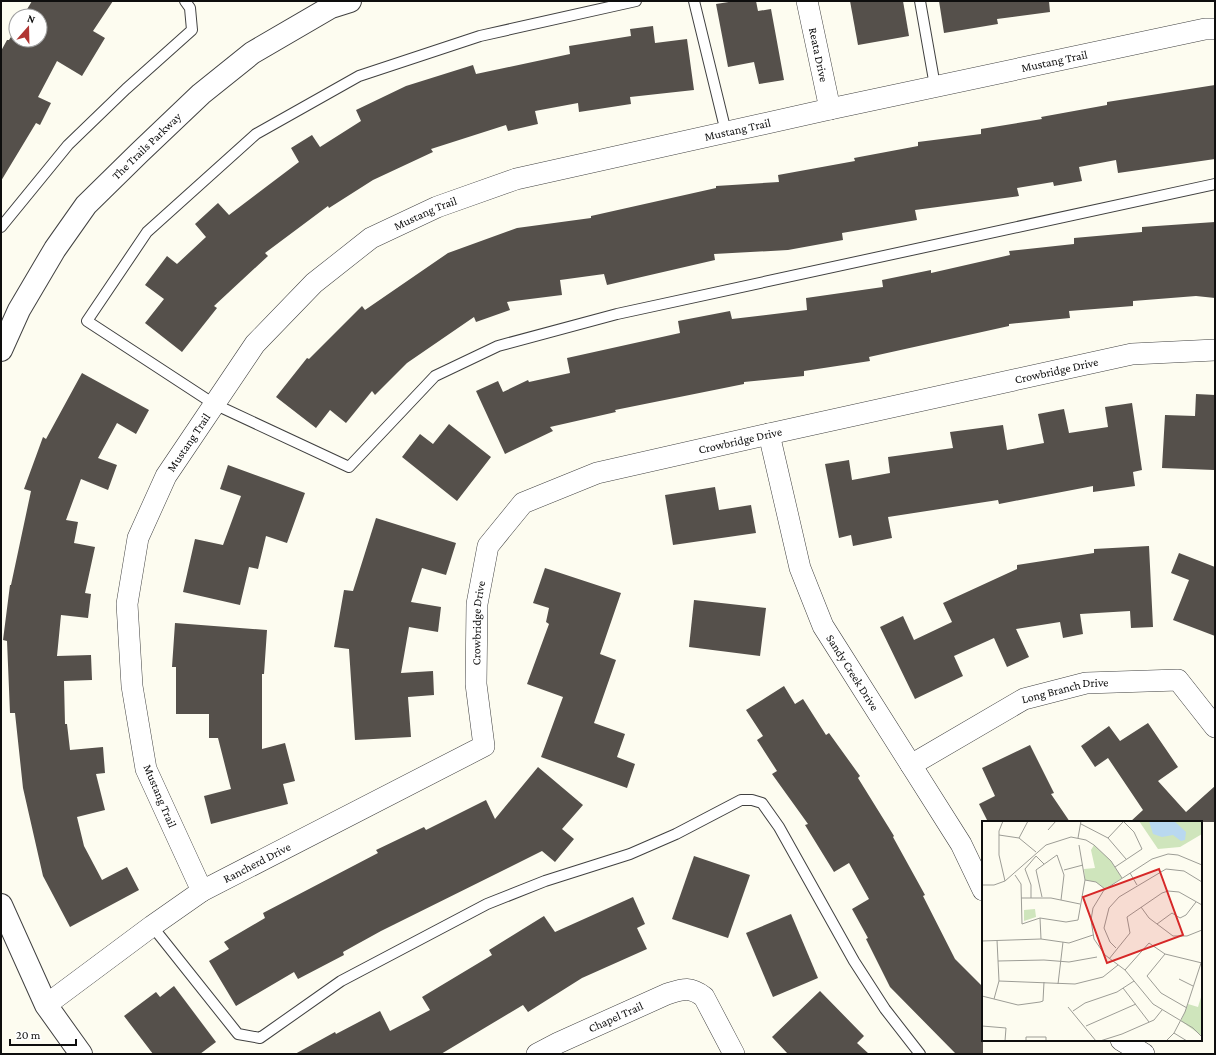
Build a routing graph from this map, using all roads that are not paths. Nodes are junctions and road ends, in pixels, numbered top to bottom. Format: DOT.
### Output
graph roads {
  1 [pos="185,1"];
  2 [pos="350,1"];
  3 [pos="636,1"];
  4 [pos="694,1"];
  5 [pos="807,1"];
  6 [pos="920,1"];
  7 [pos="1215,29"];
  8 [pos="935,86"];
  9 [pos="830,109"];
  10 [pos="726,132"];
  11 [pos="1215,184"];
  12 [pos="1,227"];
  13 [pos="1,350"];
  14 [pos="1215,350"];
  15 [pos="214,404"];
  16 [pos="769,434"];
  17 [pos="1215,727"];
  18 [pos="484,746"];
  19 [pos="911,765"];
  20 [pos="982,888"];
  21 [pos="202,891"];
  22 [pos="1,905"];
  23 [pos="152,926"];
  24 [pos="46,1005"];
  25 [pos="1123,1041"];
  26 [pos="561,1048"];
  27 [pos="81,1054"];
  28 [pos="537,1054"];
  29 [pos="734,1054"];
  30 [pos="920,1054"];
  31 [pos="1144,1054"];
  1 -- 12 [label="lane"];
  2 -- 13 [label="street, The Trails Parkway"];
  3 -- 15 [label="lane"];
  4 -- 10 [label="lane"];
  5 -- 9 [label="street, Reata Drive"];
  6 -- 8 [label="lane"];
  7 -- 8 [label="street, Mustang Trail"];
  8 -- 9 [label="street, Mustang Trail"];
  9 -- 10 [label="street, Mustang Trail"];
  10 -- 15 [label="street, Mustang Trail"];
  11 -- 15 [label="lane"];
  14 -- 16 [label="street, Crowbridge Drive"];
  15 -- 21 [label="street, Mustang Trail"];
  16 -- 18 [label="street, Crowbridge Drive"];
  16 -- 19 [label="street, Sandy Creek Drive"];
  17 -- 19 [label="street, Long Branch Drive"];
  18 -- 21 [label="street, Rancherd Drive"];
  19 -- 20 [label="street, Sandy Creek Drive"];
  21 -- 23 [label="street, Rancherd Drive"];
  22 -- 24 [label="street"];
  23 -- 24 [label="street, Rancherd Drive"];
  23 -- 30 [label="lane"];
  24 -- 27 [label="street"];
  25 -- 31 [label="street"];
  26 -- 28 [label="street, Chapel Trail"];
  26 -- 29 [label="street, Chapel Trail"];
}
